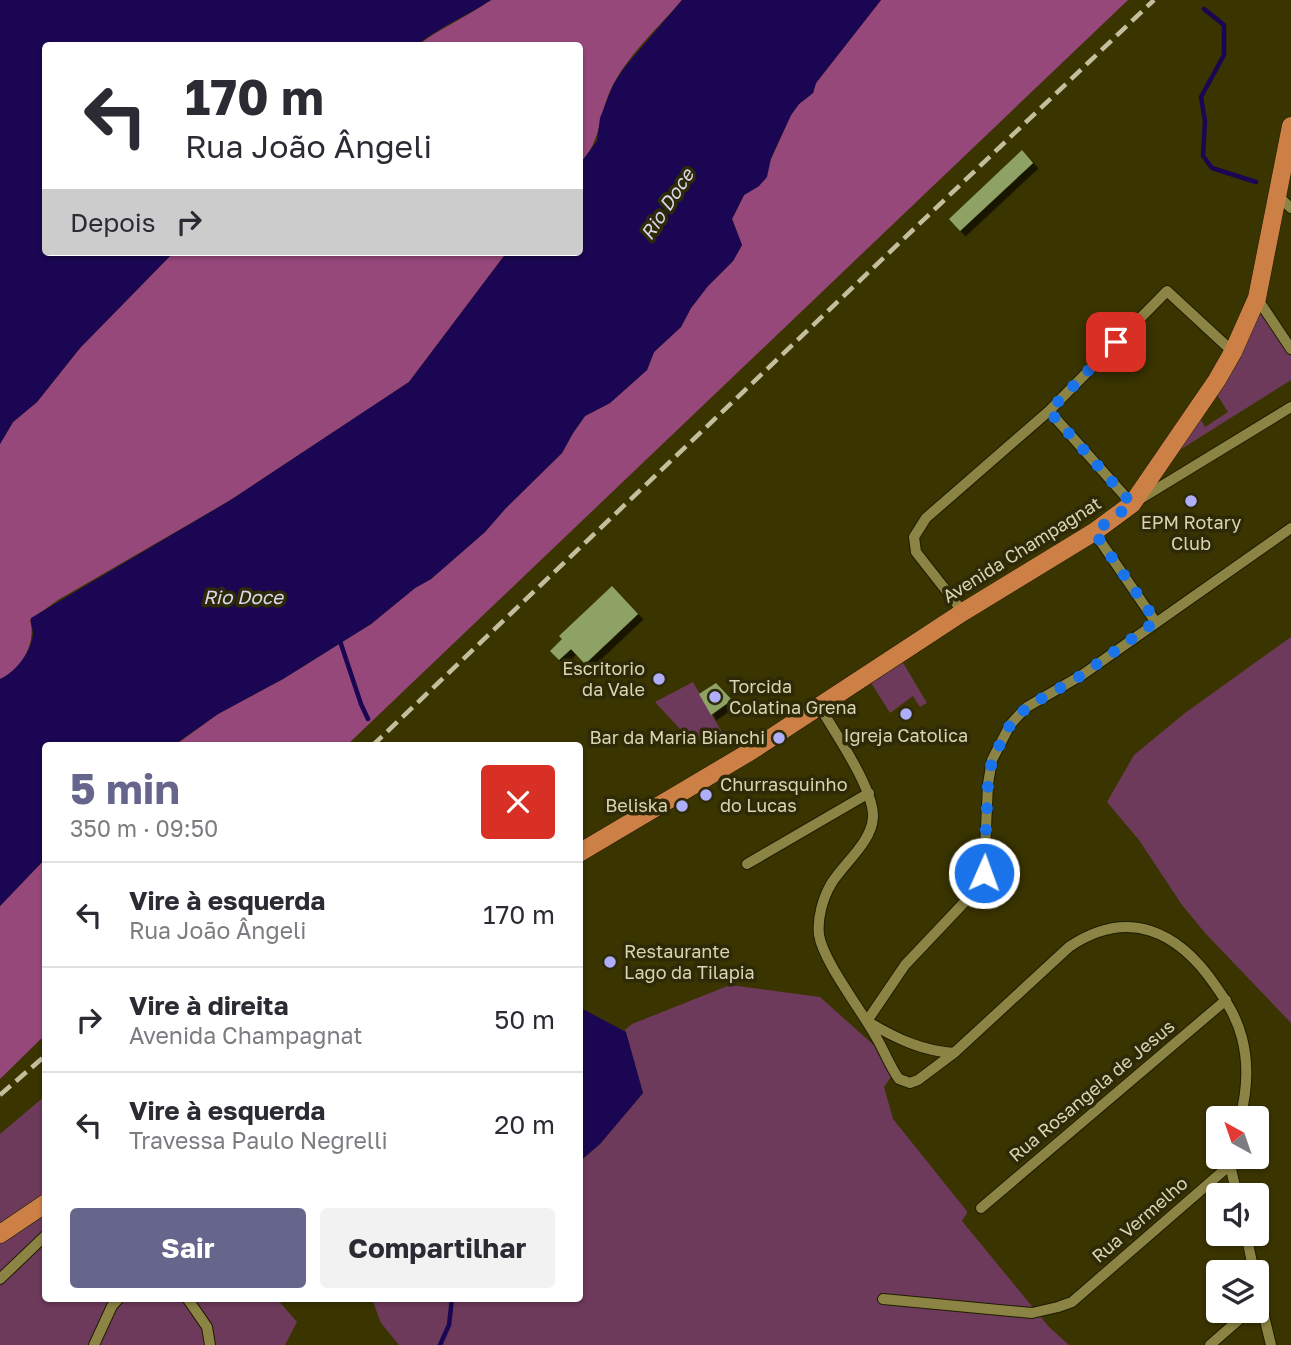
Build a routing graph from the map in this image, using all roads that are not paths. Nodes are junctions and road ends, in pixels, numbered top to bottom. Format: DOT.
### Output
graph roads {
  1 [pos="1291,126"];
  2 [pos="1284,202"];
  3 [pos="1257,298"];
  4 [pos="1291,349"];
  5 [pos="1233,352"];
  6 [pos="1291,407"];
  7 [pos="1049,411"];
  8 [pos="1132,504"];
  9 [pos="1291,528"];
  10 [pos="1094,532"];
  11 [pos="963,612"];
  12 [pos="1156,621"];
  13 [pos="820,707"];
  14 [pos="869,793"];
  15 [pos="583,851"];
  16 [pos="747,864"];
  17 [pos="1226,1000"];
  18 [pos="867,1021"];
  19 [pos="954,1052"];
  20 [pos="1242,1106"];
  21 [pos="1222,1169"];
  22 [pos="42,1206"];
  23 [pos="981,1208"];
  24 [pos="0,1234"];
  25 [pos="42,1239"];
  26 [pos="0,1279"];
  27 [pos="883,1299"];
  28 [pos="116,1302"];
  29 [pos="190,1302"];
  30 [pos="1235,1323"];
  31 [pos="1264,1323"];
  32 [pos="94,1345"];
  33 [pos="210,1345"];
  34 [pos="1210,1345"];
  35 [pos="1271,1345"];
  1 -- 2 [label="main road, Avenida Champagnat"];
  2 -- 3 [label="main road, Avenida Champagnat"];
  3 -- 4 [label="street"];
  3 -- 5 [label="main road, Avenida Champagnat"];
  5 -- 7 [label="street"];
  5 -- 8 [label="main road, Avenida Champagnat"];
  6 -- 8 [label="street"];
  7 -- 8 [label="street"];
  7 -- 11 [label="street"];
  8 -- 10 [label="main road, Avenida Champagnat"];
  9 -- 12 [label="street"];
  10 -- 11 [label="main road, Avenida Champagnat"];
  10 -- 12 [label="street"];
  11 -- 13 [label="main road, Avenida Champagnat"];
  12 -- 18 [label="street"];
  13 -- 14 [label="street"];
  13 -- 15 [label="main road, Avenida Champagnat"];
  14 -- 16 [label="street"];
  14 -- 18 [label="street"];
  17 -- 19 [label="street"];
  17 -- 20 [label="street"];
  17 -- 23 [label="street, Rua Rosangela de Jesus"];
  18 -- 19 [label="street"];
  18 -- 19 [label="street"];
  21 -- 27 [label="street, Rua Vermelho"];
  22 -- 24 [label="main road"];
  25 -- 26 [label="street"];
  28 -- 32 [label="street"];
  29 -- 33 [label="street"];
  30 -- 34 [label="street"];
  31 -- 35 [label="street"];
}
